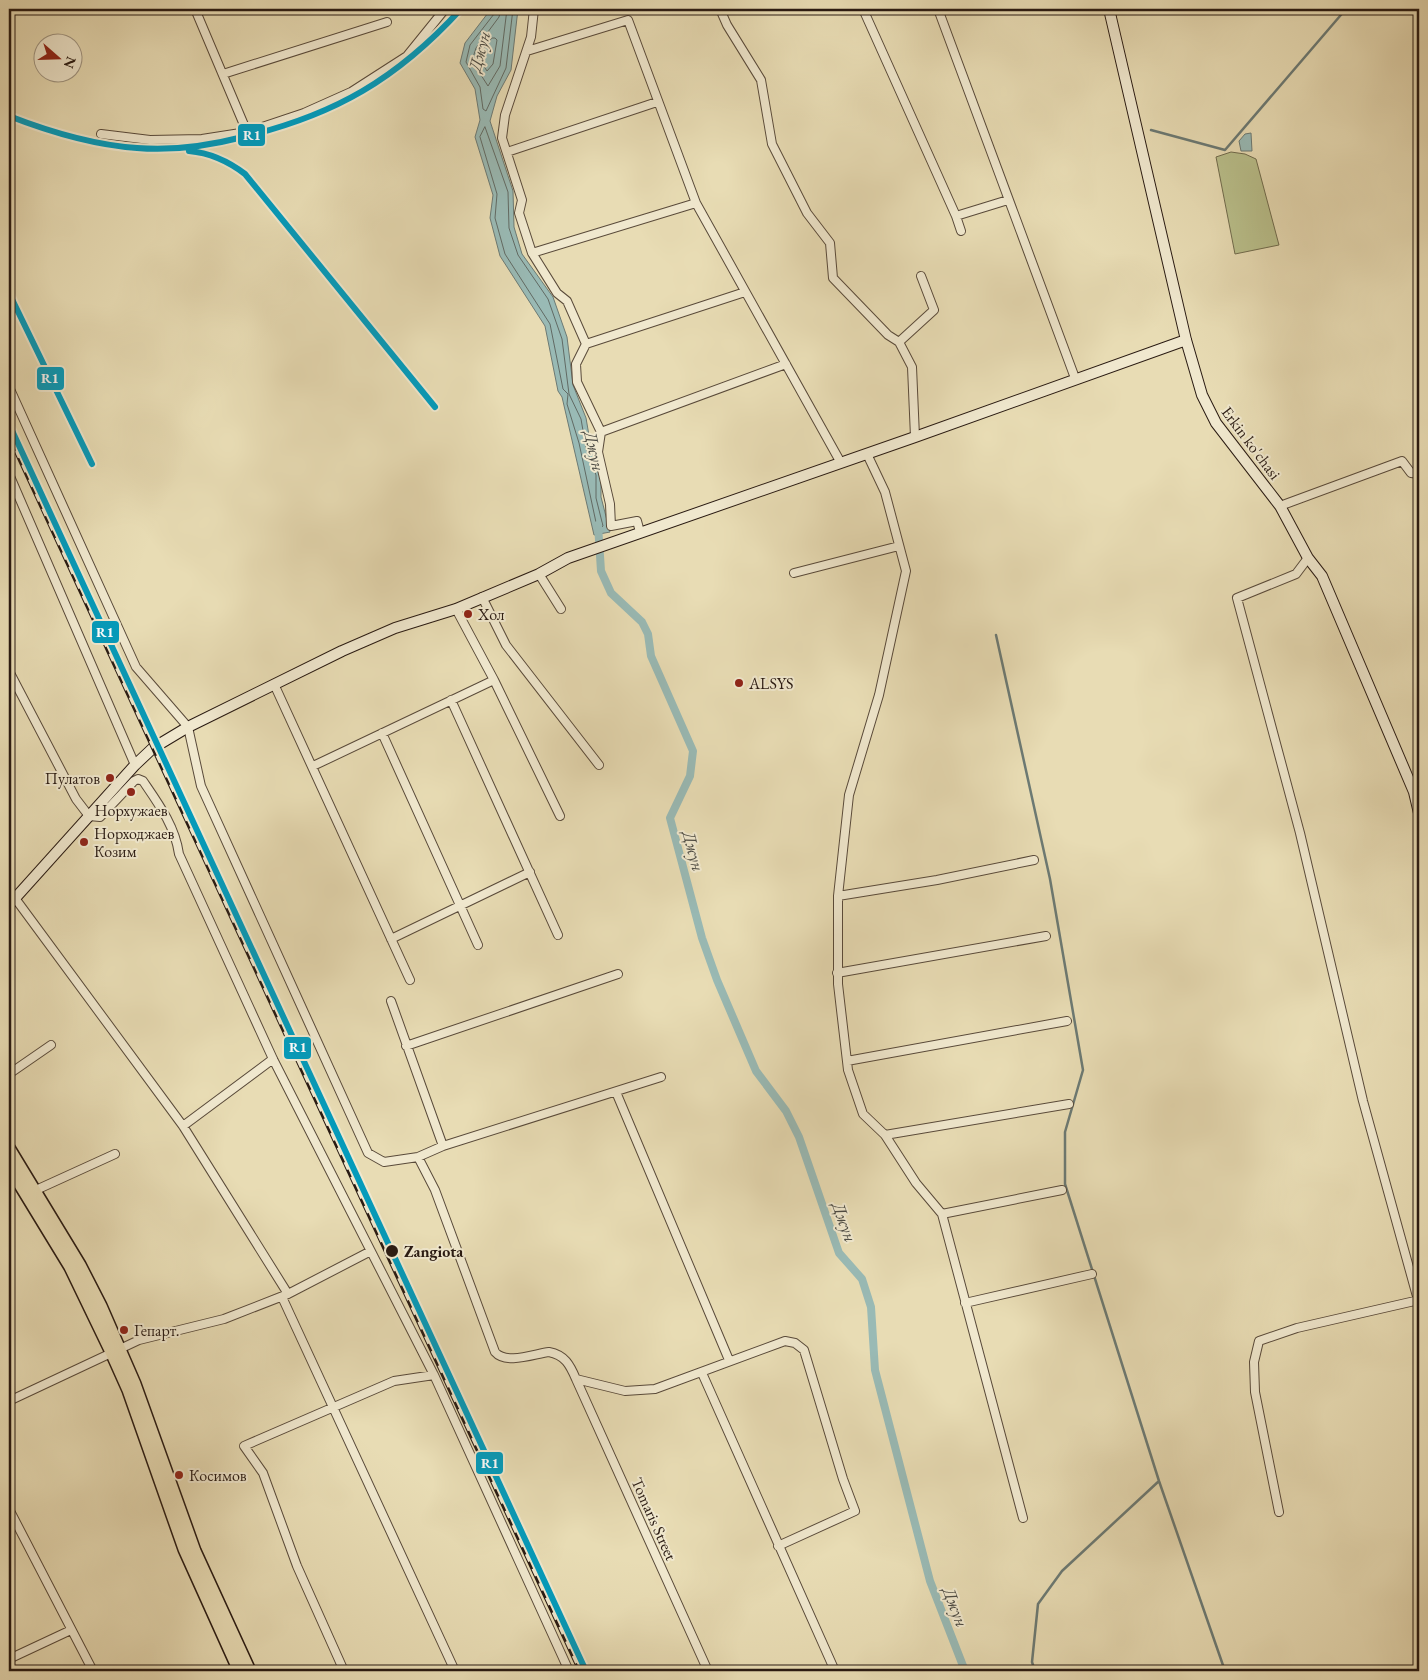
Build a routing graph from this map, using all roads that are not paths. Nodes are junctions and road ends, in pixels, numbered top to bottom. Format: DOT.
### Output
graph roads {
  1 [pos="195,9"];
  2 [pos="446,9"];
  3 [pos="534,9"];
  4 [pos="720,9"];
  5 [pos="863,9"];
  6 [pos="938,9"];
  7 [pos="1109,9"];
  8 [pos="387,22"];
  9 [pos="527,51"];
  10 [pos="223,74"];
  11 [pos="657,102"];
  12 [pos="247,132"];
  13 [pos="101,134"];
  14 [pos="507,152"];
  15 [pos="1008,200"];
  16 [pos="696,203"];
  17 [pos="956,216"];
  18 [pos="961,232"];
  19 [pos="532,253"];
  20 [pos="921,276"];
  21 [pos="745,292"];
  22 [pos="1186,340"];
  23 [pos="899,342"];
  24 [pos="586,344"];
  25 [pos="786,364"];
  26 [pos="1075,378"];
  27 [pos="9,387"];
  28 [pos="601,432"];
  29 [pos="916,437"];
  30 [pos="867,454"];
  31 [pos="841,463"];
  32 [pos="9,474"];
  33 [pos="1419,474"];
  34 [pos="1280,506"];
  35 [pos="640,532"];
  36 [pos="899,546"];
  37 [pos="1308,558"];
  38 [pos="794,573"];
  39 [pos="539,574"];
  40 [pos="482,597"];
  41 [pos="456,609"];
  42 [pos="561,609"];
  43 [pos="9,671"];
  44 [pos="494,680"];
  45 [pos="274,684"];
  46 [pos="451,700"];
  47 [pos="188,727"];
  48 [pos="382,733"];
  49 [pos="135,765"];
  50 [pos="599,765"];
  51 [pos="313,766"];
  52 [pos="1419,813"];
  53 [pos="88,816"];
  54 [pos="560,816"];
  55 [pos="1034,860"];
  56 [pos="530,872"];
  57 [pos="838,896"];
  58 [pos="11,898"];
  59 [pos="462,906"];
  60 [pos="558,935"];
  61 [pos="1046,936"];
  62 [pos="391,939"];
  63 [pos="478,944"];
  64 [pos="837,973"];
  65 [pos="618,974"];
  66 [pos="410,980"];
  67 [pos="391,1001"];
  68 [pos="1067,1021"];
  69 [pos="51,1045"];
  70 [pos="406,1046"];
  71 [pos="273,1059"];
  72 [pos="847,1061"];
  73 [pos="9,1074"];
  74 [pos="661,1077"];
  75 [pos="616,1092"];
  76 [pos="1069,1104"];
  77 [pos="183,1126"];
  78 [pos="885,1135"];
  79 [pos="443,1146"];
  80 [pos="9,1148"];
  81 [pos="115,1154"];
  82 [pos="418,1157"];
  83 [pos="9,1169"];
  84 [pos="36,1190"];
  85 [pos="1062,1190"];
  86 [pos="942,1214"];
  87 [pos="370,1252"];
  88 [pos="1092,1274"];
  89 [pos="285,1296"];
  90 [pos="1419,1300"];
  91 [pos="965,1303"];
  92 [pos="116,1350"];
  93 [pos="729,1360"];
  94 [pos="702,1373"];
  95 [pos="434,1375"];
  96 [pos="576,1378"];
  97 [pos="9,1401"];
  98 [pos="333,1408"];
  99 [pos="9,1509"];
  100 [pos="1279,1512"];
  101 [pos="1023,1518"];
  102 [pos="778,1546"];
  103 [pos="71,1630"];
  104 [pos="9,1659"];
  105 [pos="93,1671"];
  106 [pos="238,1671"];
  107 [pos="250,1671"];
  108 [pos="344,1671"];
  109 [pos="455,1671"];
  110 [pos="569,1671"];
  111 [pos="708,1671"];
  112 [pos="835,1671"];
  1 -- 10 [label="street"];
  2 -- 12 [label="street"];
  3 -- 9 [label="street"];
  4 -- 23 [label="street"];
  5 -- 17 [label="street"];
  6 -- 15 [label="street"];
  7 -- 22 [label="main road, Erkin ko'chasi"];
  8 -- 10 [label="street"];
  9 -- 11 [label="street"];
  9 -- 14 [label="street"];
  10 -- 12 [label="street"];
  11 -- 14 [label="street"];
  11 -- 16 [label="street"];
  12 -- 13 [label="street"];
  14 -- 19 [label="street"];
  15 -- 17 [label="street"];
  15 -- 26 [label="street"];
  16 -- 19 [label="street"];
  16 -- 21 [label="street"];
  17 -- 18 [label="street"];
  19 -- 24 [label="street"];
  20 -- 23 [label="street"];
  21 -- 24 [label="street"];
  21 -- 25 [label="street"];
  22 -- 26 [label="main road"];
  22 -- 34 [label="main road, Erkin ko'chasi"];
  23 -- 29 [label="street"];
  24 -- 28 [label="street"];
  25 -- 28 [label="street"];
  25 -- 31 [label="street"];
  26 -- 29 [label="main road"];
  27 -- 47 [label="street"];
  28 -- 35 [label="street"];
  29 -- 30 [label="main road"];
  30 -- 31 [label="main road"];
  30 -- 36 [label="street"];
  31 -- 35 [label="main road"];
  32 -- 49 [label="street"];
  33 -- 34 [label="street"];
  34 -- 37 [label="main road, Erkin ko'chasi"];
  35 -- 39 [label="main road"];
  36 -- 38 [label="street"];
  36 -- 57 [label="street"];
  37 -- 52 [label="main road, Erkin ko'chasi"];
  37 -- 90 [label="street"];
  39 -- 40 [label="main road"];
  39 -- 42 [label="street"];
  40 -- 41 [label="main road"];
  40 -- 50 [label="street"];
  41 -- 44 [label="street"];
  41 -- 45 [label="main road"];
  43 -- 53 [label="street"];
  44 -- 46 [label="street"];
  44 -- 54 [label="street"];
  45 -- 47 [label="main road"];
  45 -- 51 [label="street"];
  46 -- 48 [label="street"];
  46 -- 56 [label="street"];
  47 -- 49 [label="main road"];
  47 -- 82 [label="street"];
  48 -- 51 [label="street"];
  48 -- 59 [label="street"];
  49 -- 53 [label="main road"];
  51 -- 62 [label="street"];
  53 -- 58 [label="main road"];
  53 -- 71 [label="street"];
  55 -- 57 [label="street"];
  56 -- 59 [label="street"];
  56 -- 60 [label="street"];
  57 -- 64 [label="street"];
  58 -- 77 [label="street"];
  59 -- 62 [label="street"];
  59 -- 63 [label="street"];
  61 -- 64 [label="street"];
  62 -- 66 [label="street"];
  64 -- 72 [label="street"];
  65 -- 70 [label="street"];
  67 -- 70 [label="street"];
  68 -- 72 [label="street"];
  69 -- 73 [label="street"];
  70 -- 79 [label="street"];
  71 -- 77 [label="street"];
  71 -- 87 [label="street"];
  72 -- 78 [label="street"];
  74 -- 75 [label="street"];
  75 -- 79 [label="street"];
  75 -- 93 [label="street"];
  76 -- 78 [label="street"];
  77 -- 89 [label="street"];
  78 -- 86 [label="street"];
  79 -- 82 [label="street"];
  80 -- 84 [label="main road"];
  81 -- 84 [label="street"];
  82 -- 96 [label="street, Tomaris Street"];
  83 -- 92 [label="main road"];
  84 -- 92 [label="main road"];
  85 -- 86 [label="street"];
  86 -- 91 [label="street"];
  87 -- 89 [label="street"];
  87 -- 95 [label="street"];
  88 -- 91 [label="street"];
  89 -- 92 [label="street"];
  89 -- 98 [label="street"];
  90 -- 100 [label="street"];
  91 -- 101 [label="street"];
  92 -- 97 [label="street"];
  92 -- 106 [label="main road"];
  92 -- 107 [label="main road"];
  93 -- 94 [label="street"];
  93 -- 102 [label="street"];
  94 -- 96 [label="street"];
  94 -- 102 [label="street"];
  95 -- 98 [label="street"];
  95 -- 110 [label="street"];
  96 -- 111 [label="street, Tomaris Street"];
  98 -- 108 [label="street"];
  98 -- 109 [label="street"];
  99 -- 103 [label="street"];
  102 -- 112 [label="street"];
  103 -- 104 [label="street"];
  103 -- 105 [label="street"];
}
